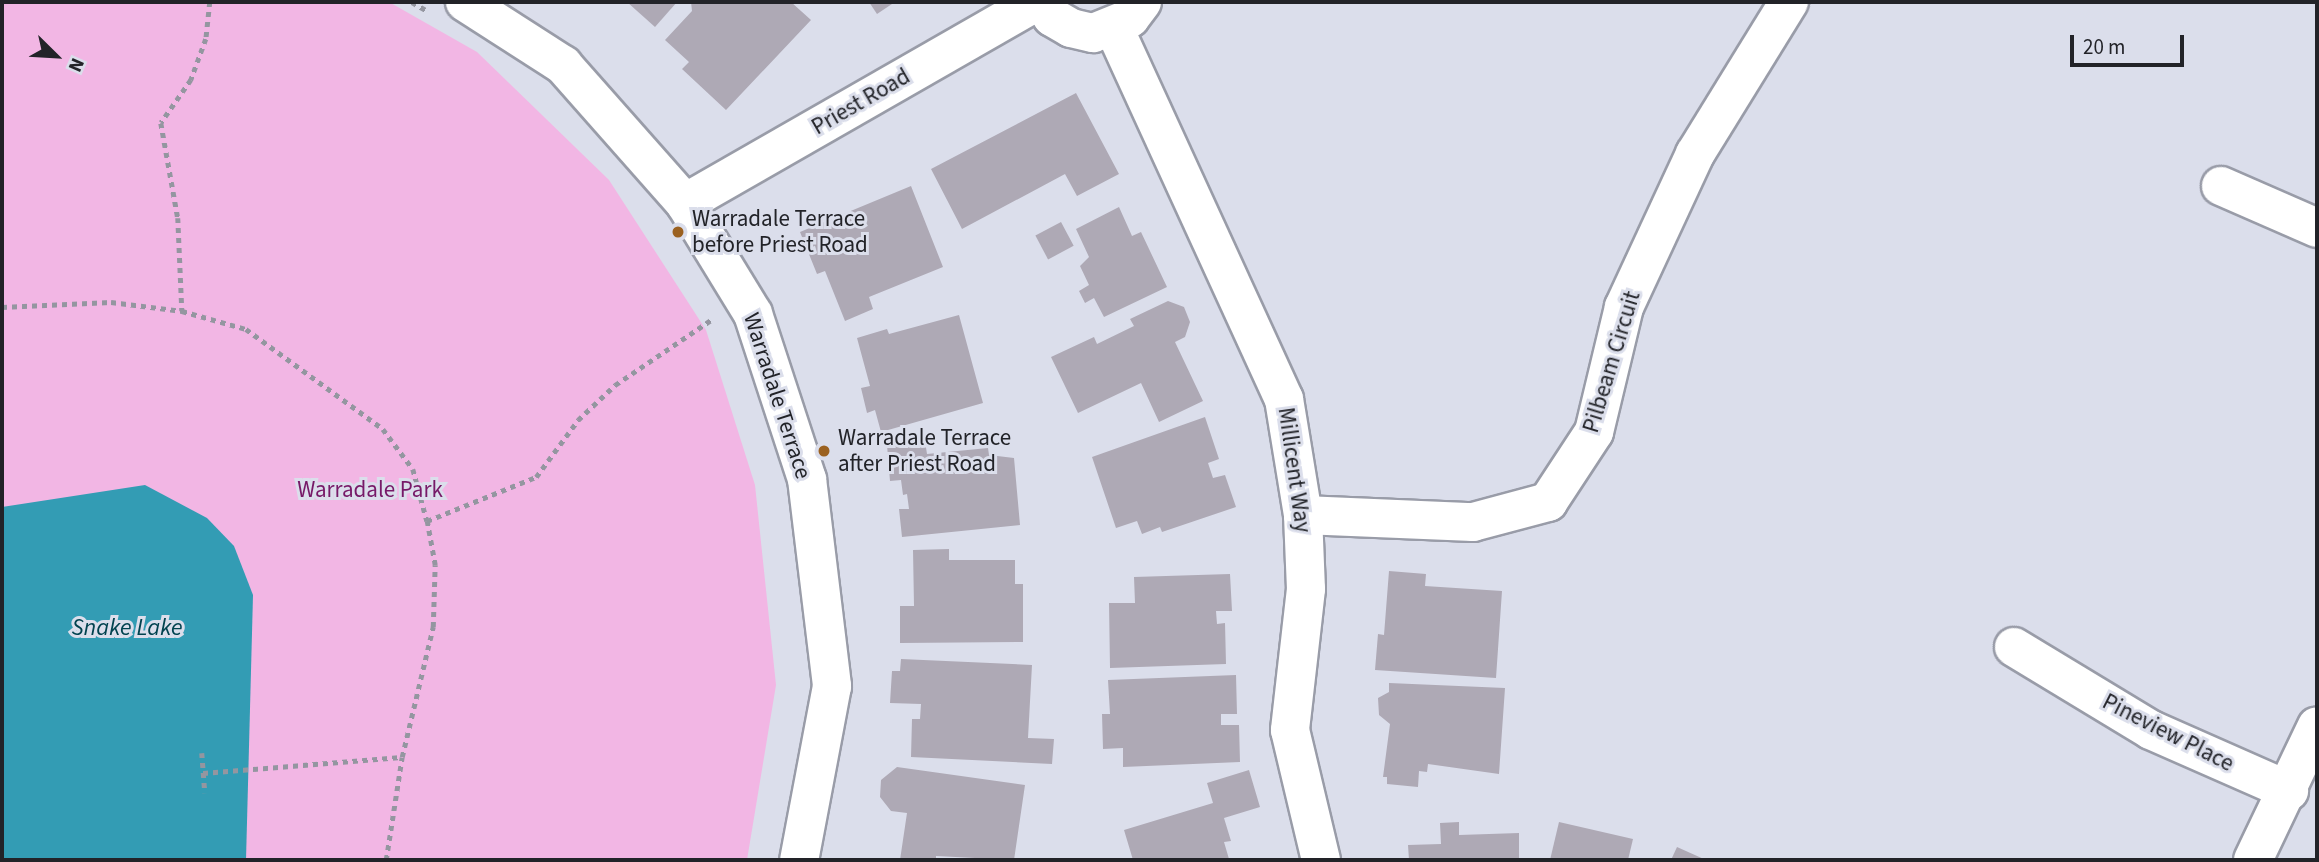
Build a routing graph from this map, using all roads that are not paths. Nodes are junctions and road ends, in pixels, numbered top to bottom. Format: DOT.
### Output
graph roads {
  1 [pos="1036,2"];
  2 [pos="1042,2"];
  3 [pos="1142,2"];
  4 [pos="1789,2"];
  5 [pos="448,7"];
  6 [pos="1114,28"];
  7 [pos="2221,186"];
  8 [pos="685,203"];
  9 [pos="2317,228"];
  10 [pos="1303,515"];
  11 [pos="2014,647"];
  12 [pos="2317,726"];
  13 [pos="2289,791"];
  14 [pos="799,860"];
  15 [pos="1321,860"];
  16 [pos="2253,860"];
  1 -- 8 [label="street, Priest Road"];
  2 -- 6 [label="street"];
  3 -- 6 [label="street"];
  4 -- 10 [label="street, Pilbeam Circuit"];
  5 -- 8 [label="street, Warradale Terrace"];
  6 -- 10 [label="street, Millicent Way"];
  7 -- 9 [label="street"];
  8 -- 14 [label="street, Warradale Terrace"];
  10 -- 15 [label="street, Millicent Way"];
  11 -- 13 [label="street, Pineview Place"];
  12 -- 13 [label="street"];
  13 -- 16 [label="street"];
}
